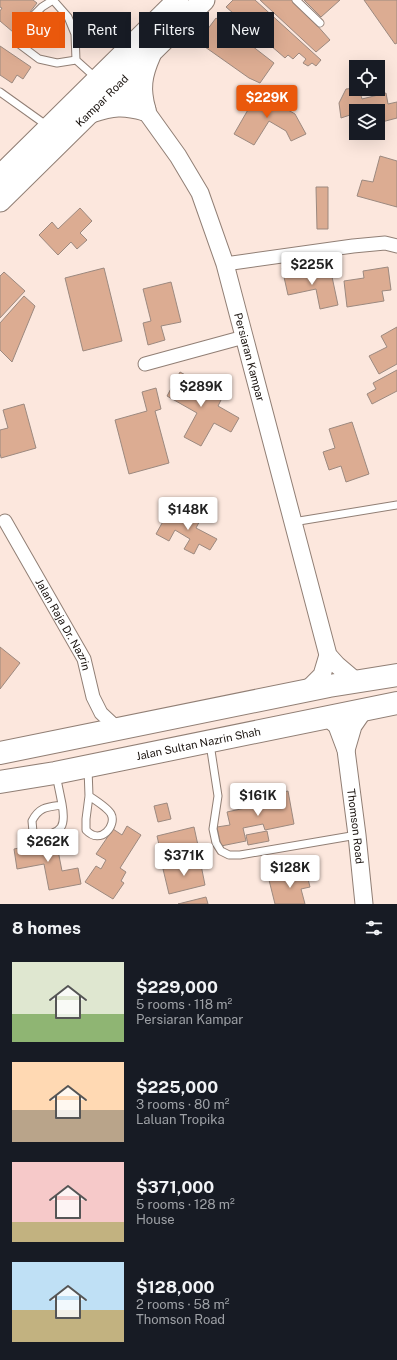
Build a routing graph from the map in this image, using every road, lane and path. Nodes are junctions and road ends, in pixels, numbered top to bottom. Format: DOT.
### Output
graph roads {
  1 [pos="204,0"];
  2 [pos="296,0"];
  3 [pos="174,1"];
  4 [pos="37,12"];
  5 [pos="64,12"];
  6 [pos="167,12"];
  7 [pos="188,12"];
  8 [pos="65,14"];
  9 [pos="320,23"];
  10 [pos="24,48"];
  11 [pos="142,48"];
  12 [pos="76,60"];
  13 [pos="120,83"];
  14 [pos="91,85"];
  15 [pos="0,92"];
  16 [pos="145,110"];
  17 [pos="90,113"];
  18 [pos="49,127"];
  19 [pos="1,172"];
  20 [pos="0,201"];
  21 [pos="397,246"];
  22 [pos="225,264"];
  23 [pos="244,337"];
  24 [pos="145,364"];
  25 [pos="397,503"];
  26 [pos="5,521"];
  27 [pos="293,522"];
  28 [pos="328,655"];
  29 [pos="397,675"];
  30 [pos="357,682"];
  31 [pos="307,690"];
  32 [pos="397,703"];
  33 [pos="364,710"];
  34 [pos="327,717"];
  35 [pos="118,729"];
  36 [pos="210,741"];
  37 [pos="346,750"];
  38 [pos="0,753"];
  39 [pos="88,766"];
  40 [pos="56,773"];
  41 [pos="3,782"];
  42 [pos="89,796"];
  43 [pos="62,805"];
  44 [pos="357,834"];
  45 [pos="364,904"];
  1 -- 7 [label="main road, Kampar Road"];
  2 -- 9 [label="lane"];
  3 -- 6 [label="main road, Kampar Road"];
  4 -- 5 [label="lane"];
  8 -- 12 [label="lane"];
  10 -- 12 [label="lane"];
  11 -- 13 [label="main road, Kampar Road"];
  11 -- 14 [label="main road, Kampar Road"];
  11 -- 16 [label="main road"];
  12 -- 14 [label="lane"];
  13 -- 14 [label="main road"];
  13 -- 16 [label="street, Persiaran Kampar"];
  13 -- 17 [label="main road, Kampar Road"];
  14 -- 18 [label="main road, Kampar Road"];
  15 -- 18 [label="lane"];
  16 -- 17 [label="main road"];
  16 -- 22 [label="street, Persiaran Kampar"];
  17 -- 20 [label="main road, Kampar Road"];
  18 -- 19 [label="main road, Kampar Road"];
  21 -- 22 [label="street"];
  22 -- 23 [label="street, Persiaran Kampar"];
  23 -- 24 [label="street"];
  23 -- 27 [label="street, Persiaran Kampar"];
  25 -- 27 [label="lane"];
  26 -- 35 [label="street, Jalan Raja Dr. Nazrin"];
  27 -- 28 [label="street, Persiaran Kampar"];
  28 -- 30 [label="street, Persiaran Kampar"];
  28 -- 31 [label="street"];
  29 -- 30 [label="highway"];
  30 -- 31 [label="highway"];
  31 -- 35 [label="highway"];
  32 -- 33 [label="highway, Jalan Sultan Nazrin Shah"];
  33 -- 34 [label="highway, Jalan Sultan Nazrin Shah"];
  33 -- 37 [label="street, Thomson Road"];
  34 -- 36 [label="highway, Jalan Sultan Nazrin Shah"];
  34 -- 37 [label="street, Thomson Road"];
  35 -- 38 [label="highway"];
  36 -- 39 [label="highway, Jalan Sultan Nazrin Shah"];
  36 -- 44 [label="lane"];
  37 -- 44 [label="street, Thomson Road"];
  39 -- 40 [label="highway, Jalan Sultan Nazrin Shah"];
  39 -- 42 [label="lane"];
  40 -- 41 [label="highway, Jalan Sultan Nazrin Shah"];
  40 -- 43 [label="lane"];
  42 -- 42 [label="lane"];
  43 -- 43 [label="lane"];
  44 -- 45 [label="street, Thomson Road"];
}
